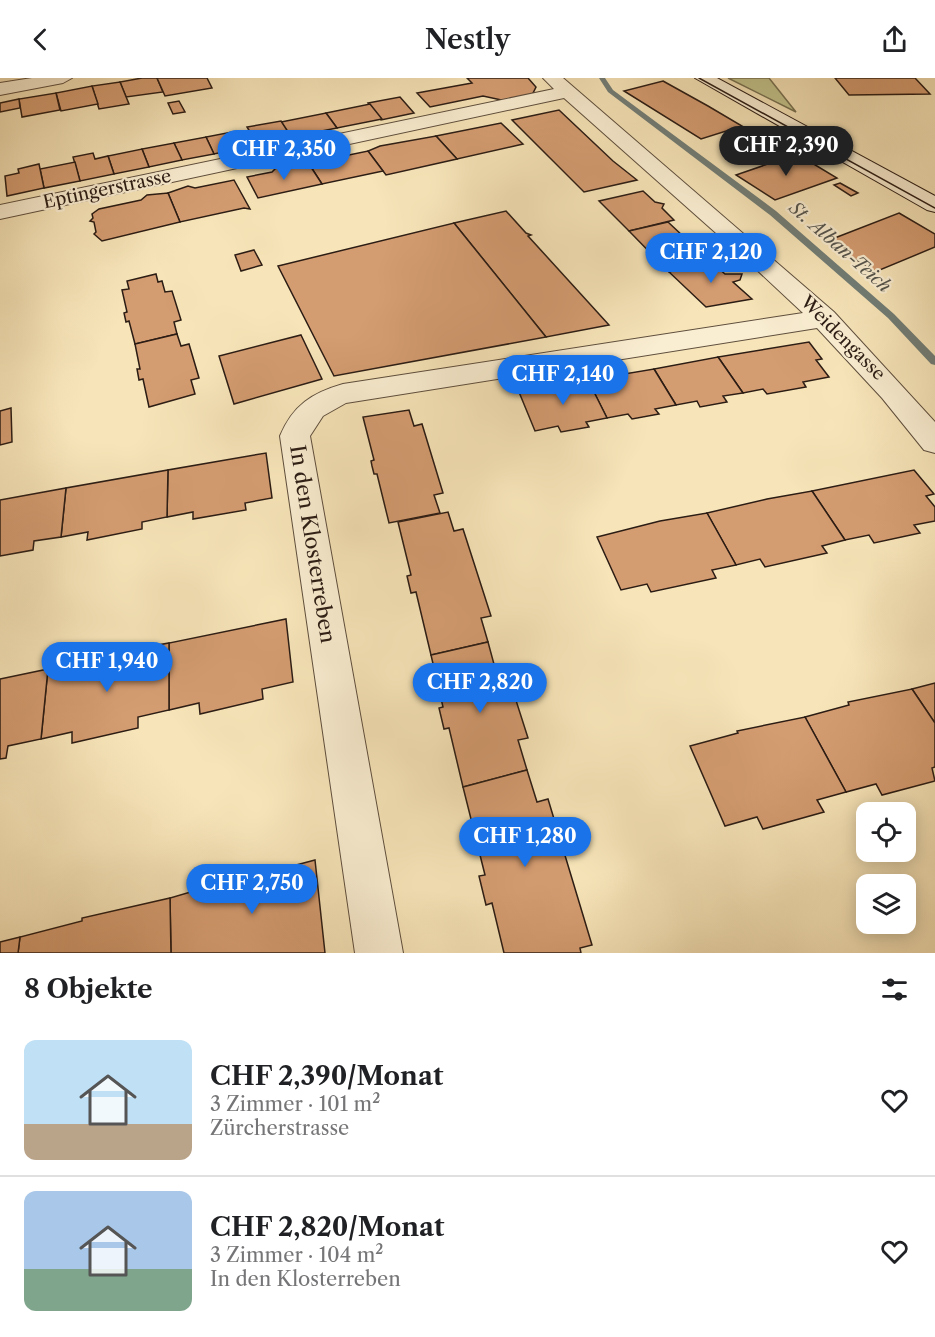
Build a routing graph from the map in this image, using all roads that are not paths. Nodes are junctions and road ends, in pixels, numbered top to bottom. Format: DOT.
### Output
graph roads {
  1 [pos="63,78"];
  2 [pos="704,78"];
  3 [pos="559,85"];
  4 [pos="0,89"];
  5 [pos="935,205"];
  6 [pos="0,212"];
  7 [pos="825,318"];
  8 [pos="935,442"];
  9 [pos="379,953"];
  1 -- 4 [label="street"];
  2 -- 5 [label="street"];
  3 -- 6 [label="street, Eptingerstrasse"];
  3 -- 7 [label="street, Weidengasse"];
  7 -- 8 [label="street, Weidengasse"];
  7 -- 9 [label="street, In den Klosterreben"];
}
